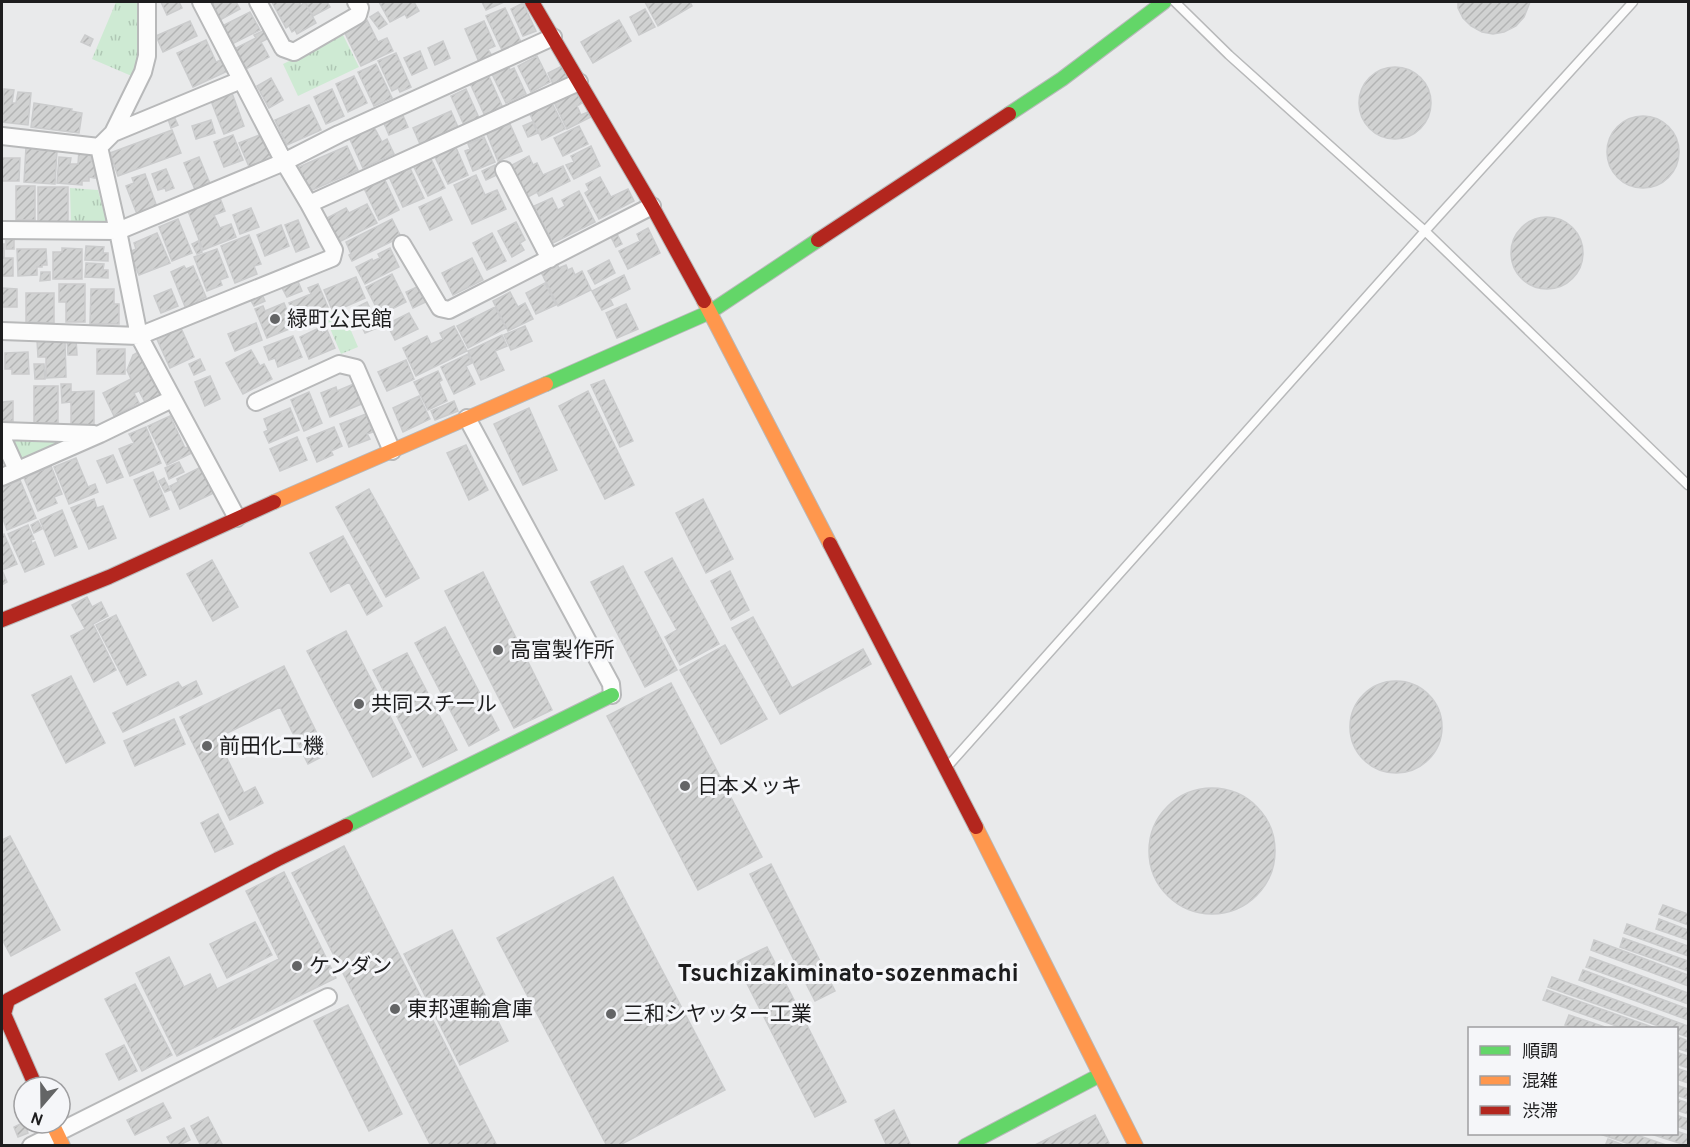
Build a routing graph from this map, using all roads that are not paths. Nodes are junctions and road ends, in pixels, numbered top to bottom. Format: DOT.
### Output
graph roads {
  1 [pos="147,2"];
  2 [pos="201,2"];
  3 [pos="258,2"];
  4 [pos="356,2"];
  5 [pos="532,2"];
  6 [pos="1164,2"];
  7 [pos="1175,2"];
  8 [pos="1633,2"];
  9 [pos="553,38"];
  10 [pos="241,80"];
  11 [pos="579,82"];
  12 [pos="113,133"];
  13 [pos="2,136"];
  14 [pos="99,147"];
  15 [pos="284,162"];
  16 [pos="504,170"];
  17 [pos="309,204"];
  18 [pos="652,206"];
  19 [pos="2,230"];
  20 [pos="118,231"];
  21 [pos="1425,231"];
  22 [pos="402,244"];
  23 [pos="550,259"];
  24 [pos="710,312"];
  25 [pos="2,331"];
  26 [pos="139,336"];
  27 [pos="172,399"];
  28 [pos="256,402"];
  29 [pos="467,418"];
  30 [pos="2,431"];
  31 [pos="100,434"];
  32 [pos="2,437"];
  33 [pos="392,452"];
  34 [pos="9,474"];
  35 [pos="1689,485"];
  36 [pos="237,518"];
  37 [pos="2,620"];
  38 [pos="612,695"];
  39 [pos="946,768"];
  40 [pos="328,997"];
  41 [pos="31,1075"];
  42 [pos="1100,1075"];
  43 [pos="72,1126"];
  44 [pos="55,1135"];
  45 [pos="31,1146"];
  46 [pos="965,1146"];
  47 [pos="1137,1146"];
  1 -- 12 [label="street"];
  2 -- 10 [label="street"];
  3 -- 4 [label="street"];
  5 -- 9 [label="street"];
  6 -- 24 [label="street"];
  7 -- 21 [label="lane"];
  8 -- 21 [label="lane"];
  9 -- 11 [label="street"];
  9 -- 15 [label="street"];
  10 -- 12 [label="street"];
  10 -- 15 [label="street"];
  11 -- 17 [label="street"];
  11 -- 18 [label="street"];
  12 -- 14 [label="street"];
  13 -- 14 [label="street"];
  14 -- 20 [label="street"];
  15 -- 17 [label="street"];
  15 -- 20 [label="street"];
  16 -- 23 [label="street"];
  17 -- 26 [label="street"];
  18 -- 23 [label="street"];
  18 -- 24 [label="street"];
  19 -- 20 [label="street"];
  20 -- 26 [label="street"];
  21 -- 35 [label="lane"];
  21 -- 39 [label="lane"];
  22 -- 23 [label="street"];
  24 -- 29 [label="street"];
  24 -- 39 [label="street"];
  25 -- 26 [label="street"];
  26 -- 27 [label="street"];
  27 -- 31 [label="street"];
  27 -- 36 [label="street"];
  28 -- 33 [label="street"];
  29 -- 33 [label="street"];
  29 -- 38 [label="street"];
  30 -- 31 [label="street"];
  31 -- 34 [label="street"];
  32 -- 34 [label="street"];
  33 -- 36 [label="street"];
  36 -- 37 [label="street"];
  38 -- 41 [label="street"];
  39 -- 42 [label="street"];
  40 -- 43 [label="street"];
  42 -- 46 [label="street"];
  42 -- 47 [label="street"];
  44 -- 45 [label="street"];
}
